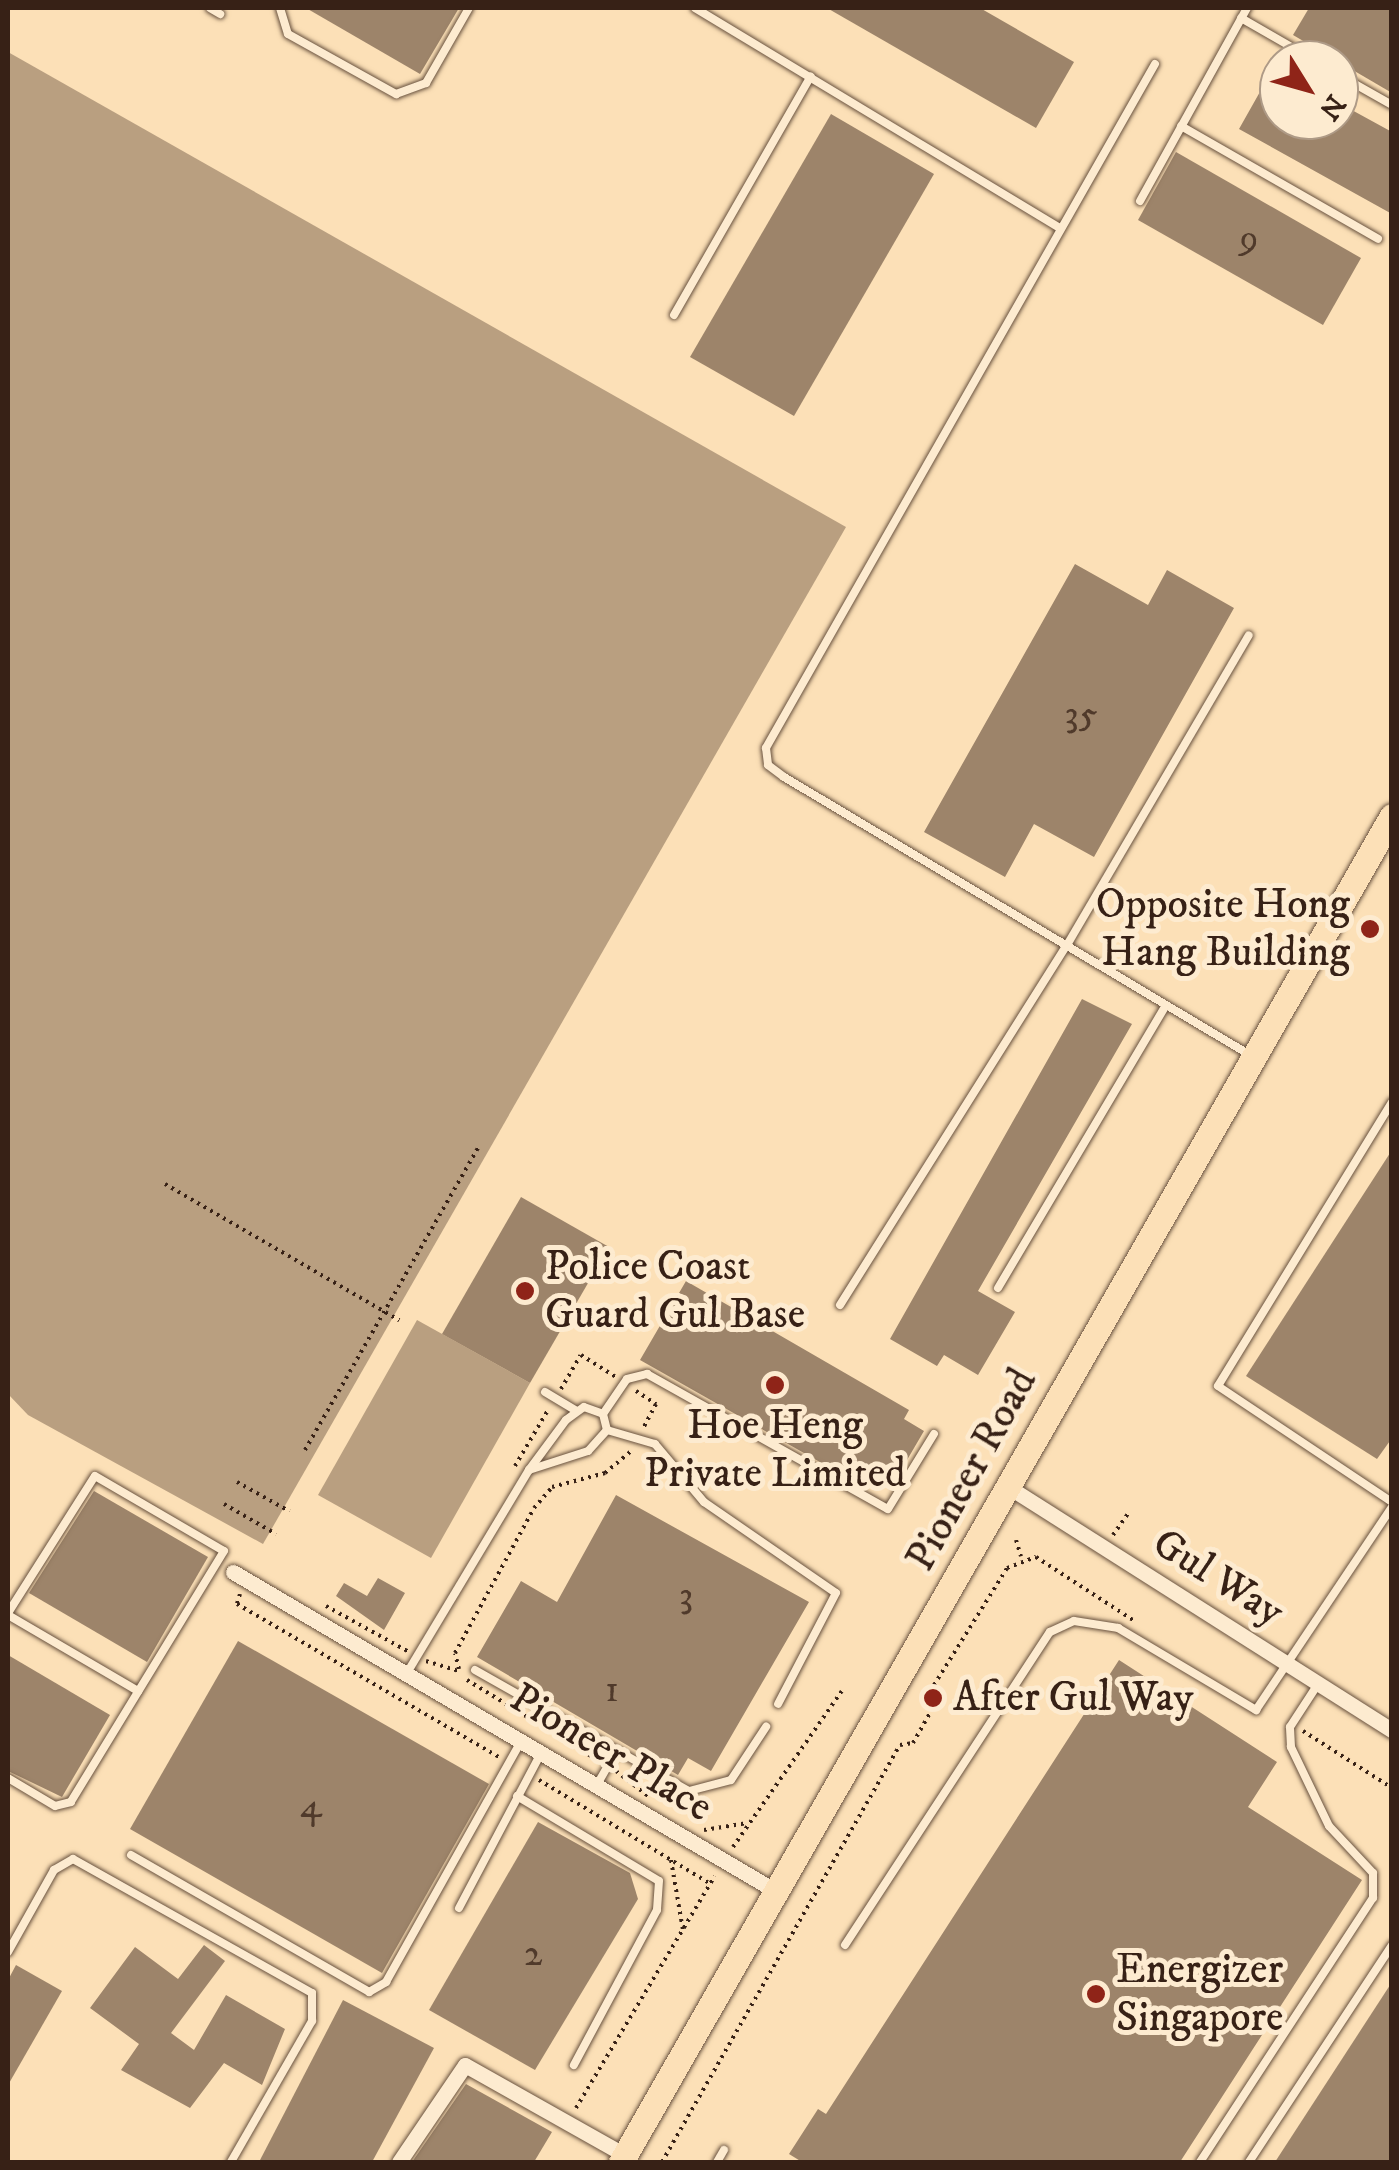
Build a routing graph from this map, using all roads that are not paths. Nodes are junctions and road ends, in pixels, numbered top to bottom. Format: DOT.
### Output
graph roads {
  1 [pos="210,8"];
  2 [pos="280,8"];
  3 [pos="468,8"];
  4 [pos="694,8"];
  5 [pos="1247,8"];
  6 [pos="220,14"];
  7 [pos="1241,18"];
  8 [pos="1279,40"];
  9 [pos="1156,64"];
  10 [pos="812,76"];
  11 [pos="1359,87"];
  12 [pos="1392,106"];
  13 [pos="1181,126"];
  14 [pos="1140,201"];
  15 [pos="1059,228"];
  16 [pos="1378,239"];
  17 [pos="674,315"];
  18 [pos="1249,634"];
  19 [pos="1392,816"];
  20 [pos="1066,945"];
  21 [pos="1166,1004"];
  22 [pos="1254,1057"];
  23 [pos="1392,1102"];
  24 [pos="998,1288"];
  25 [pos="840,1305"];
  26 [pos="545,1392"];
  27 [pos="576,1410"];
  28 [pos="603,1414"];
  29 [pos="607,1430"];
  30 [pos="934,1434"];
  31 [pos="529,1470"];
  32 [pos="1007,1486"];
  33 [pos="1392,1504"];
  34 [pos="218,1563"];
  35 [pos="238,1576"];
  36 [pos="8,1614"];
  37 [pos="1287,1664"];
  38 [pos="475,1670"];
  39 [pos="407,1673"];
  40 [pos="1318,1684"];
  41 [pos="138,1691"];
  42 [pos="778,1704"];
  43 [pos="766,1727"];
  44 [pos="1392,1730"];
  45 [pos="522,1739"];
  46 [pos="542,1750"];
  47 [pos="617,1750"];
  48 [pos="8,1778"];
  49 [pos="598,1782"];
  50 [pos="517,1796"];
  51 [pos="131,1855"];
  52 [pos="780,1893"];
  53 [pos="459,1908"];
  54 [pos="845,1945"];
  55 [pos="1392,1945"];
  56 [pos="8,1952"];
  57 [pos="574,2064"];
  58 [pos="724,2150"];
  59 [pos="623,2159"];
  60 [pos="231,2162"];
  61 [pos="399,2162"];
  62 [pos="717,2162"];
  63 [pos="1200,2162"];
  64 [pos="1249,2162"];
  1 -- 6 [label="lane"];
  2 -- 3 [label="lane"];
  4 -- 10 [label="lane"];
  5 -- 7 [label="lane"];
  7 -- 8 [label="lane"];
  7 -- 13 [label="lane"];
  9 -- 15 [label="lane"];
  10 -- 15 [label="lane"];
  10 -- 17 [label="lane"];
  11 -- 12 [label="lane"];
  13 -- 14 [label="lane"];
  13 -- 16 [label="lane"];
  15 -- 20 [label="lane"];
  18 -- 20 [label="lane"];
  19 -- 22 [label="main road, Pioneer Road"];
  20 -- 21 [label="lane"];
  20 -- 25 [label="lane"];
  21 -- 22 [label="lane"];
  21 -- 24 [label="lane"];
  22 -- 32 [label="main road, Pioneer Road"];
  23 -- 33 [label="lane"];
  26 -- 27 [label="lane"];
  27 -- 28 [label="lane"];
  27 -- 31 [label="lane"];
  28 -- 29 [label="lane"];
  28 -- 30 [label="lane"];
  29 -- 31 [label="lane"];
  29 -- 42 [label="lane"];
  31 -- 39 [label="lane"];
  32 -- 37 [label="street, Gul Way"];
  32 -- 52 [label="main road, Pioneer Road"];
  33 -- 37 [label="lane"];
  34 -- 35 [label="lane"];
  34 -- 36 [label="lane"];
  34 -- 41 [label="lane"];
  35 -- 39 [label="street, Pioneer Place"];
  36 -- 41 [label="lane"];
  37 -- 40 [label="street, Gul Way"];
  37 -- 54 [label="lane"];
  38 -- 47 [label="lane"];
  39 -- 45 [label="street, Pioneer Place"];
  40 -- 44 [label="street, Gul Way"];
  40 -- 63 [label="lane"];
  41 -- 48 [label="lane"];
  43 -- 47 [label="lane"];
  45 -- 46 [label="street, Pioneer Place"];
  45 -- 51 [label="lane"];
  46 -- 49 [label="street, Pioneer Place"];
  46 -- 50 [label="lane"];
  47 -- 49 [label="lane"];
  49 -- 52 [label="street, Pioneer Place"];
  50 -- 53 [label="lane"];
  50 -- 57 [label="lane"];
  52 -- 59 [label="main road, Pioneer Road"];
  55 -- 64 [label="lane"];
  56 -- 60 [label="lane"];
  58 -- 62 [label="lane"];
  59 -- 61 [label="street"];
}
